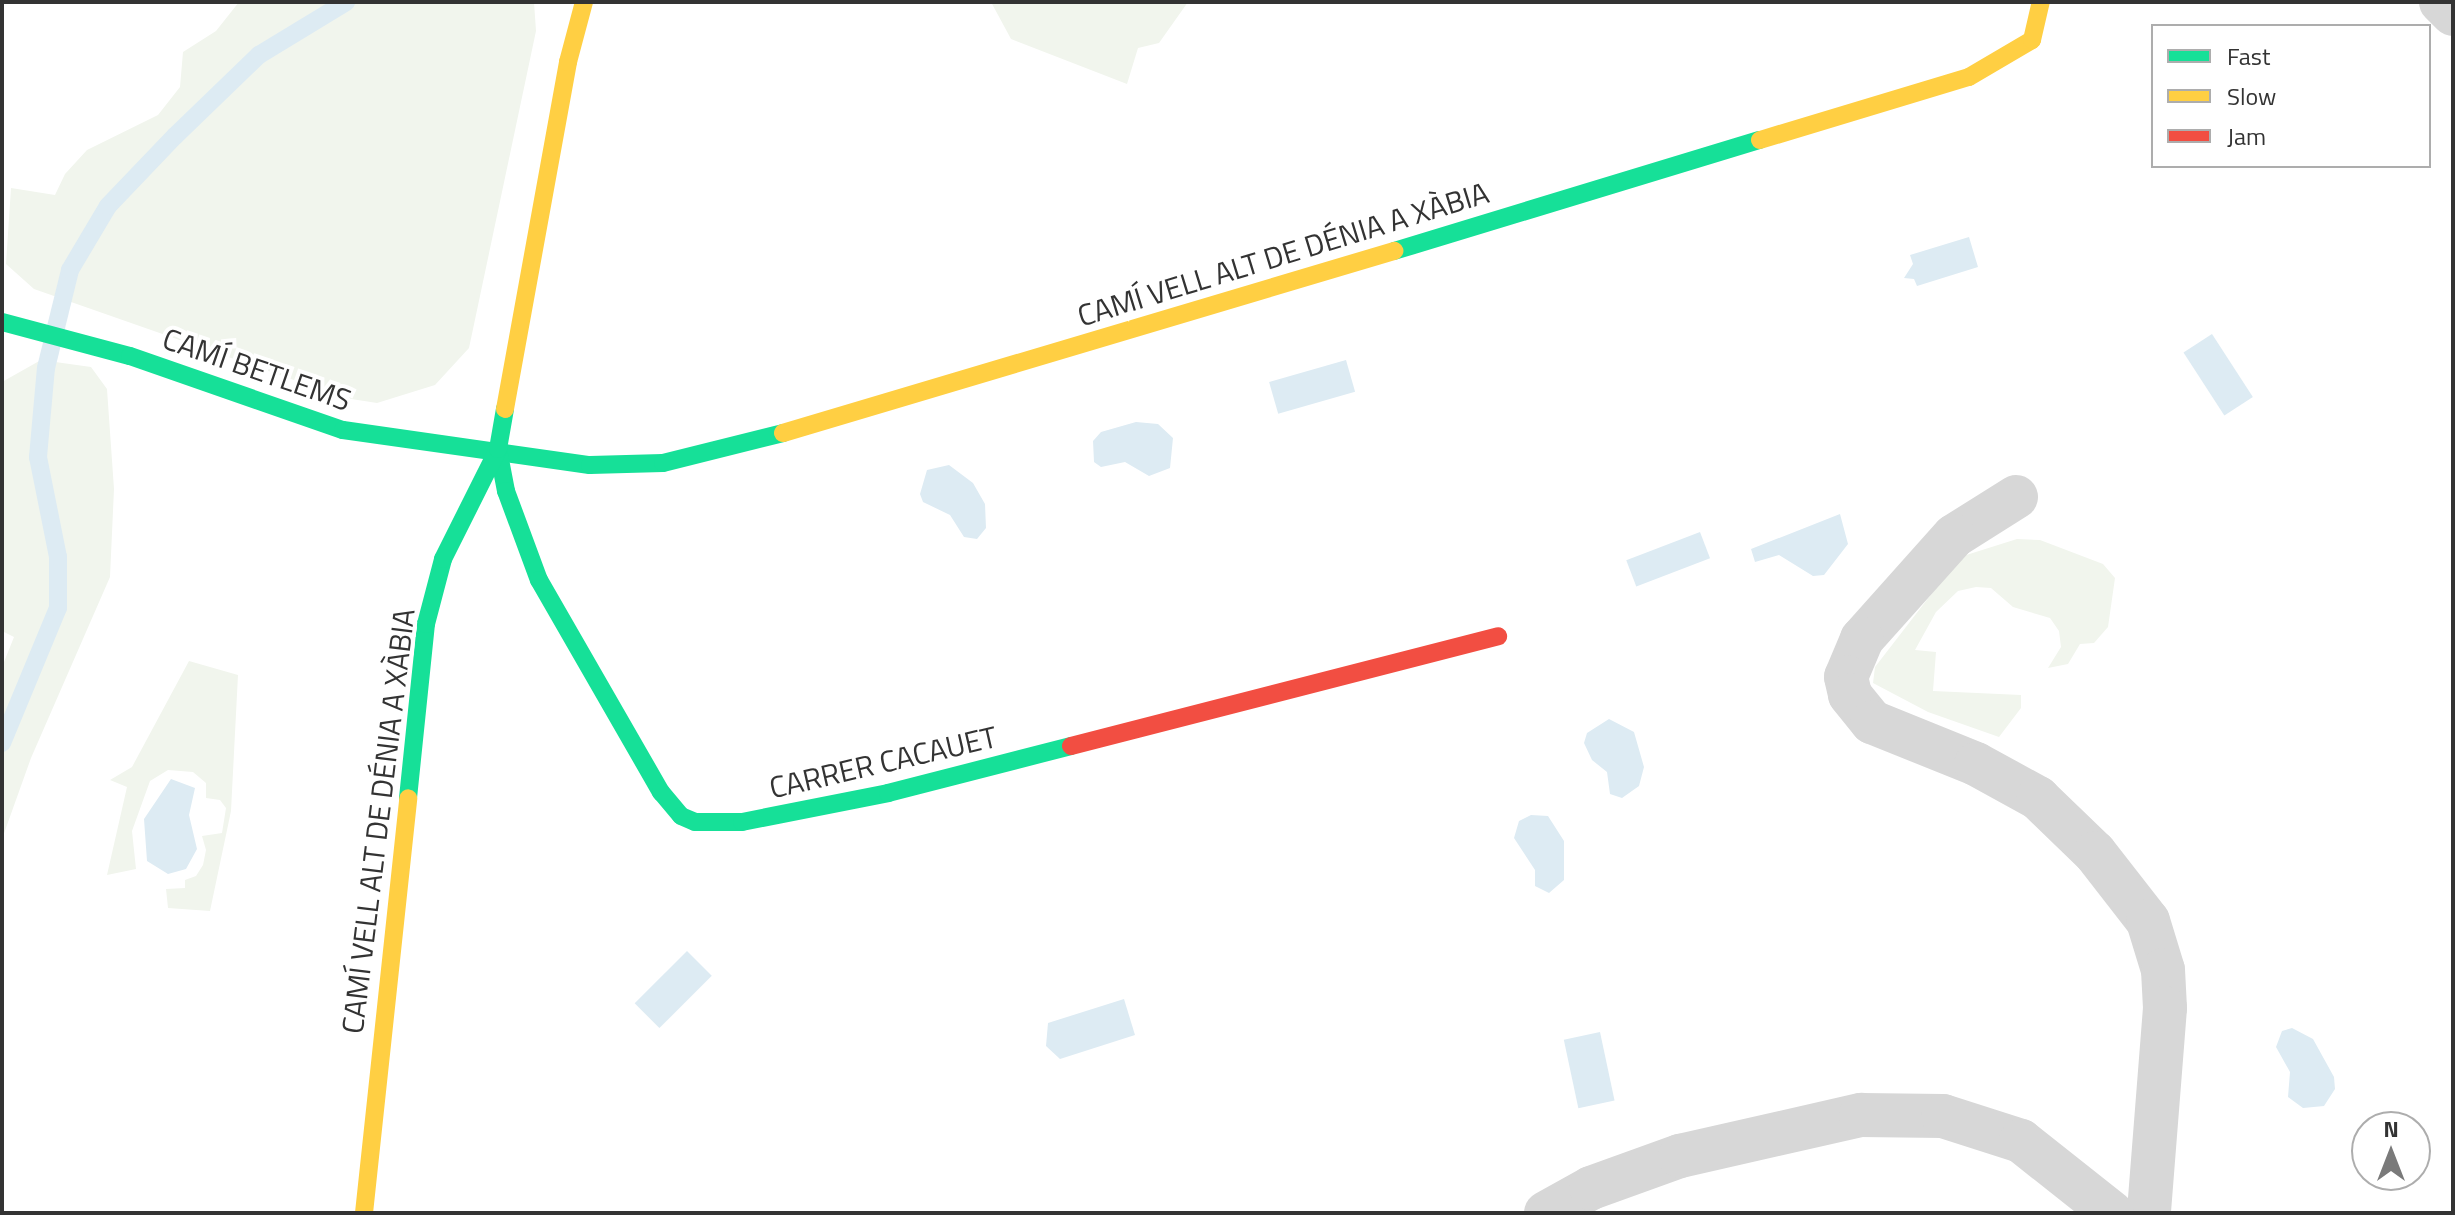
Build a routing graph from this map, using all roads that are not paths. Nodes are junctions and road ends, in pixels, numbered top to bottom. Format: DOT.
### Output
graph roads {
  1 [pos="584,2"];
  2 [pos="2041,2"];
  3 [pos="2441,2"];
  4 [pos="2453,14"];
  5 [pos="2,322"];
  6 [pos="498,449"];
  7 [pos="2016,497"];
  8 [pos="1498,636"];
  9 [pos="364,1213"];
  10 [pos="1546,1213"];
  11 [pos="2112,1213"];
  12 [pos="2149,1213"];
  1 -- 6 [label="street, CAMÍ VELL ALT DE DÉNIA A XÀBIA"];
  2 -- 6 [label="street, CAMÍ VELL ALT DE DÉNIA A XÀBIA"];
  3 -- 4 [label="street"];
  5 -- 6 [label="street, CAMÍ BETLEMS"];
  6 -- 8 [label="street, CARRER CACAUET"];
  6 -- 9 [label="street, CAMÍ VELL ALT DE DÉNIA A XÀBIA"];
  7 -- 12 [label="street"];
  10 -- 11 [label="street"];
}
